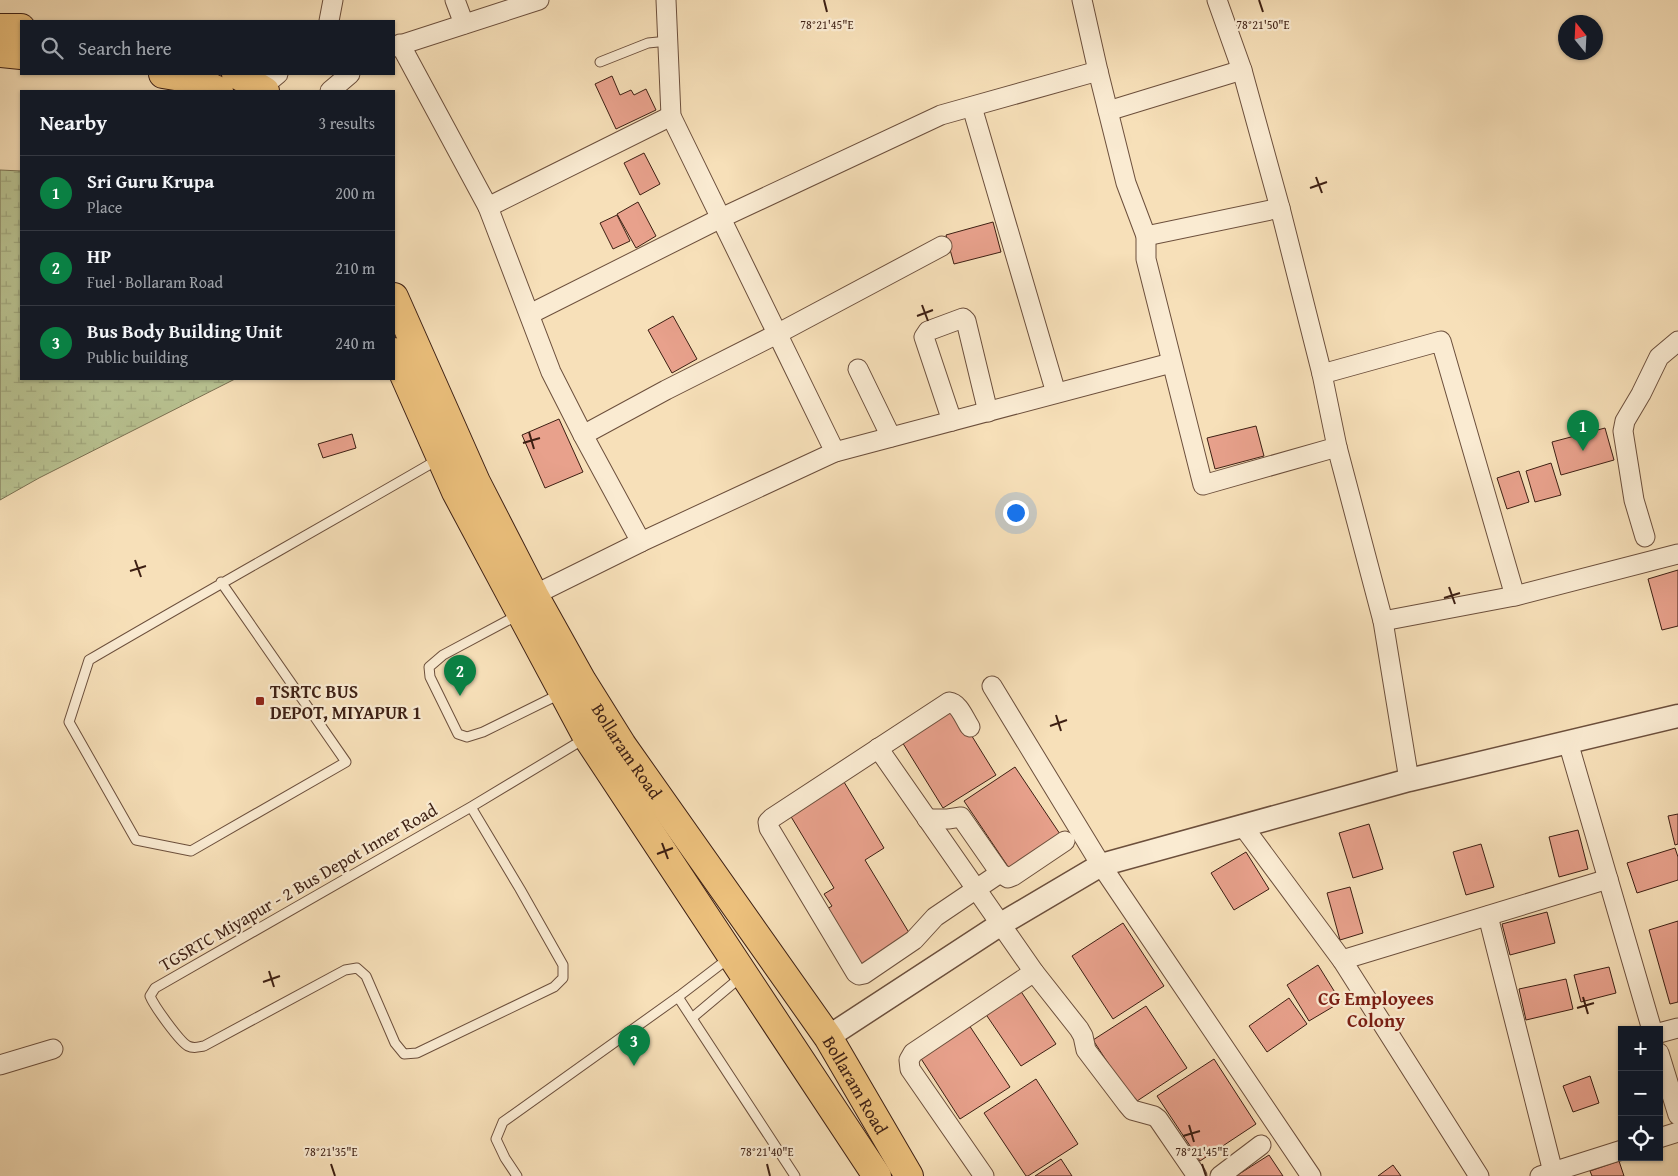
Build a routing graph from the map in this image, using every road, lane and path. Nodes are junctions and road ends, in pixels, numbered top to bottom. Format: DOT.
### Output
graph roads {
  1 [pos="333,0"];
  2 [pos="455,0"];
  3 [pos="539,0"];
  4 [pos="1082,0"];
  5 [pos="1217,0"];
  6 [pos="669,1"];
  7 [pos="330,20"];
  8 [pos="464,24"];
  9 [pos="0,28"];
  10 [pos="20,28"];
  11 [pos="668,41"];
  12 [pos="397,45"];
  13 [pos="0,53"];
  14 [pos="20,55"];
  15 [pos="600,62"];
  16 [pos="1242,70"];
  17 [pos="1098,71"];
  18 [pos="170,75"];
  19 [pos="239,75"];
  20 [pos="349,75"];
  21 [pos="268,84"];
  22 [pos="217,90"];
  23 [pos="331,90"];
  24 [pos="972,107"];
  25 [pos="1108,111"];
  26 [pos="671,116"];
  27 [pos="488,207"];
  28 [pos="1280,208"];
  29 [pos="721,218"];
  30 [pos="1146,236"];
  31 [pos="942,246"];
  32 [pos="395,300"];
  33 [pos="530,314"];
  34 [pos="777,334"];
  35 [pos="1678,341"];
  36 [pos="395,354"];
  37 [pos="1171,363"];
  38 [pos="858,369"];
  39 [pos="1322,374"];
  40 [pos="1056,393"];
  41 [pos="988,412"];
  42 [pos="952,421"];
  43 [pos="583,435"];
  44 [pos="891,437"];
  45 [pos="1338,447"];
  46 [pos="835,452"];
  47 [pos="451,453"];
  48 [pos="1645,536"];
  49 [pos="641,542"];
  50 [pos="1678,554"];
  51 [pos="221,582"];
  52 [pos="1515,596"];
  53 [pos="528,604"];
  54 [pos="1382,621"];
  55 [pos="992,686"];
  56 [pos="562,692"];
  57 [pos="1678,716"];
  58 [pos="970,726"];
  59 [pos="587,737"];
  60 [pos="1568,742"];
  61 [pos="878,748"];
  62 [pos="1408,780"];
  63 [pos="471,807"];
  64 [pos="927,819"];
  65 [pos="1242,825"];
  66 [pos="1065,841"];
  67 [pos="1101,865"];
  68 [pos="1000,873"];
  69 [pos="1608,880"];
  70 [pos="977,890"];
  71 [pos="1488,916"];
  72 [pos="1000,924"];
  73 [pos="1342,960"];
  74 [pos="738,965"];
  75 [pos="1034,972"];
  76 [pos="678,997"];
  77 [pos="692,1018"];
  78 [pos="1651,1026"];
  79 [pos="1678,1028"];
  80 [pos="1663,1032"];
  81 [pos="828,1037"];
  82 [pos="52,1049"];
  83 [pos="0,1065"];
  84 [pos="1663,1067"];
  85 [pos="1678,1115"];
  86 [pos="1678,1132"];
  87 [pos="1663,1137"];
  88 [pos="1260,1145"];
  89 [pos="1618,1151"];
  90 [pos="1547,1174"];
  91 [pos="517,1176"];
  92 [pos="795,1176"];
  93 [pos="877,1176"];
  94 [pos="909,1176"];
  95 [pos="984,1176"];
  96 [pos="1197,1176"];
  97 [pos="1220,1176"];
  98 [pos="1311,1176"];
  99 [pos="1478,1176"];
  1 -- 7 [label="street"];
  2 -- 8 [label="street"];
  3 -- 8 [label="street"];
  4 -- 17 [label="street"];
  5 -- 16 [label="street"];
  6 -- 11 [label="street"];
  8 -- 12 [label="street"];
  9 -- 10 [label="main road"];
  11 -- 15 [label="lane"];
  11 -- 26 [label="street"];
  12 -- 27 [label="street"];
  13 -- 14 [label="main road"];
  16 -- 25 [label="street"];
  16 -- 28 [label="street"];
  17 -- 24 [label="street"];
  17 -- 25 [label="street"];
  18 -- 22 [label="main road"];
  19 -- 21 [label="main road"];
  20 -- 23 [label="street"];
  24 -- 29 [label="street"];
  24 -- 40 [label="street"];
  25 -- 30 [label="street"];
  26 -- 27 [label="street"];
  26 -- 29 [label="street"];
  27 -- 33 [label="street"];
  28 -- 30 [label="street"];
  28 -- 39 [label="street"];
  29 -- 33 [label="street"];
  29 -- 34 [label="street"];
  30 -- 37 [label="street"];
  31 -- 34 [label="street"];
  32 -- 47 [label="main road, Bollaram Road"];
  33 -- 43 [label="street"];
  34 -- 43 [label="street"];
  34 -- 46 [label="street"];
  35 -- 48 [label="street"];
  36 -- 47 [label="main road, Bollaram Road"];
  37 -- 40 [label="street"];
  37 -- 45 [label="street"];
  38 -- 44 [label="street"];
  39 -- 45 [label="street"];
  39 -- 52 [label="street"];
  40 -- 41 [label="street"];
  41 -- 42 [label="street"];
  41 -- 42 [label="street"];
  42 -- 44 [label="street"];
  43 -- 49 [label="street"];
  44 -- 46 [label="street"];
  45 -- 54 [label="street"];
  46 -- 49 [label="street"];
  47 -- 51 [label="lane"];
  47 -- 53 [label="main road, Bollaram Road"];
  49 -- 53 [label="street"];
  50 -- 52 [label="street"];
  51 -- 51 [label="lane"];
  52 -- 54 [label="street"];
  53 -- 56 [label="main road, Bollaram Road"];
  53 -- 56 [label="lane"];
  53 -- 81 [label="main road, Bollaram Road"];
  54 -- 62 [label="street"];
  55 -- 67 [label="street"];
  56 -- 59 [label="main road, Bollaram Road"];
  57 -- 60 [label="street"];
  58 -- 61 [label="street"];
  59 -- 63 [label="lane, TGSRTC Miyapur - 2 Bus Depot Inner Road"];
  59 -- 74 [label="main road, Bollaram Road"];
  60 -- 62 [label="street"];
  60 -- 69 [label="street"];
  61 -- 64 [label="street"];
  61 -- 70 [label="street"];
  62 -- 65 [label="street"];
  63 -- 63 [label="lane, TGSRTC Miyapur - 2 Bus Depot Inner Road"];
  64 -- 68 [label="street"];
  64 -- 70 [label="street"];
  65 -- 67 [label="street"];
  65 -- 73 [label="street"];
  66 -- 68 [label="street"];
  67 -- 72 [label="street"];
  67 -- 98 [label="street"];
  68 -- 70 [label="street"];
  69 -- 71 [label="street"];
  69 -- 78 [label="street"];
  70 -- 72 [label="street"];
  71 -- 73 [label="street"];
  71 -- 90 [label="street"];
  72 -- 75 [label="street"];
  72 -- 81 [label="street"];
  73 -- 99 [label="street"];
  74 -- 76 [label="lane"];
  74 -- 77 [label="lane"];
  74 -- 93 [label="main road, Bollaram Road"];
  75 -- 95 [label="street"];
  75 -- 96 [label="street"];
  76 -- 77 [label="lane"];
  76 -- 91 [label="lane"];
  77 -- 92 [label="lane"];
  79 -- 80 [label="street"];
  81 -- 94 [label="main road, Bollaram Road"];
  82 -- 83 [label="street"];
  84 -- 85 [label="street"];
  86 -- 87 [label="street"];
  88 -- 97 [label="street"];
  89 -- 90 [label="street"];
}
